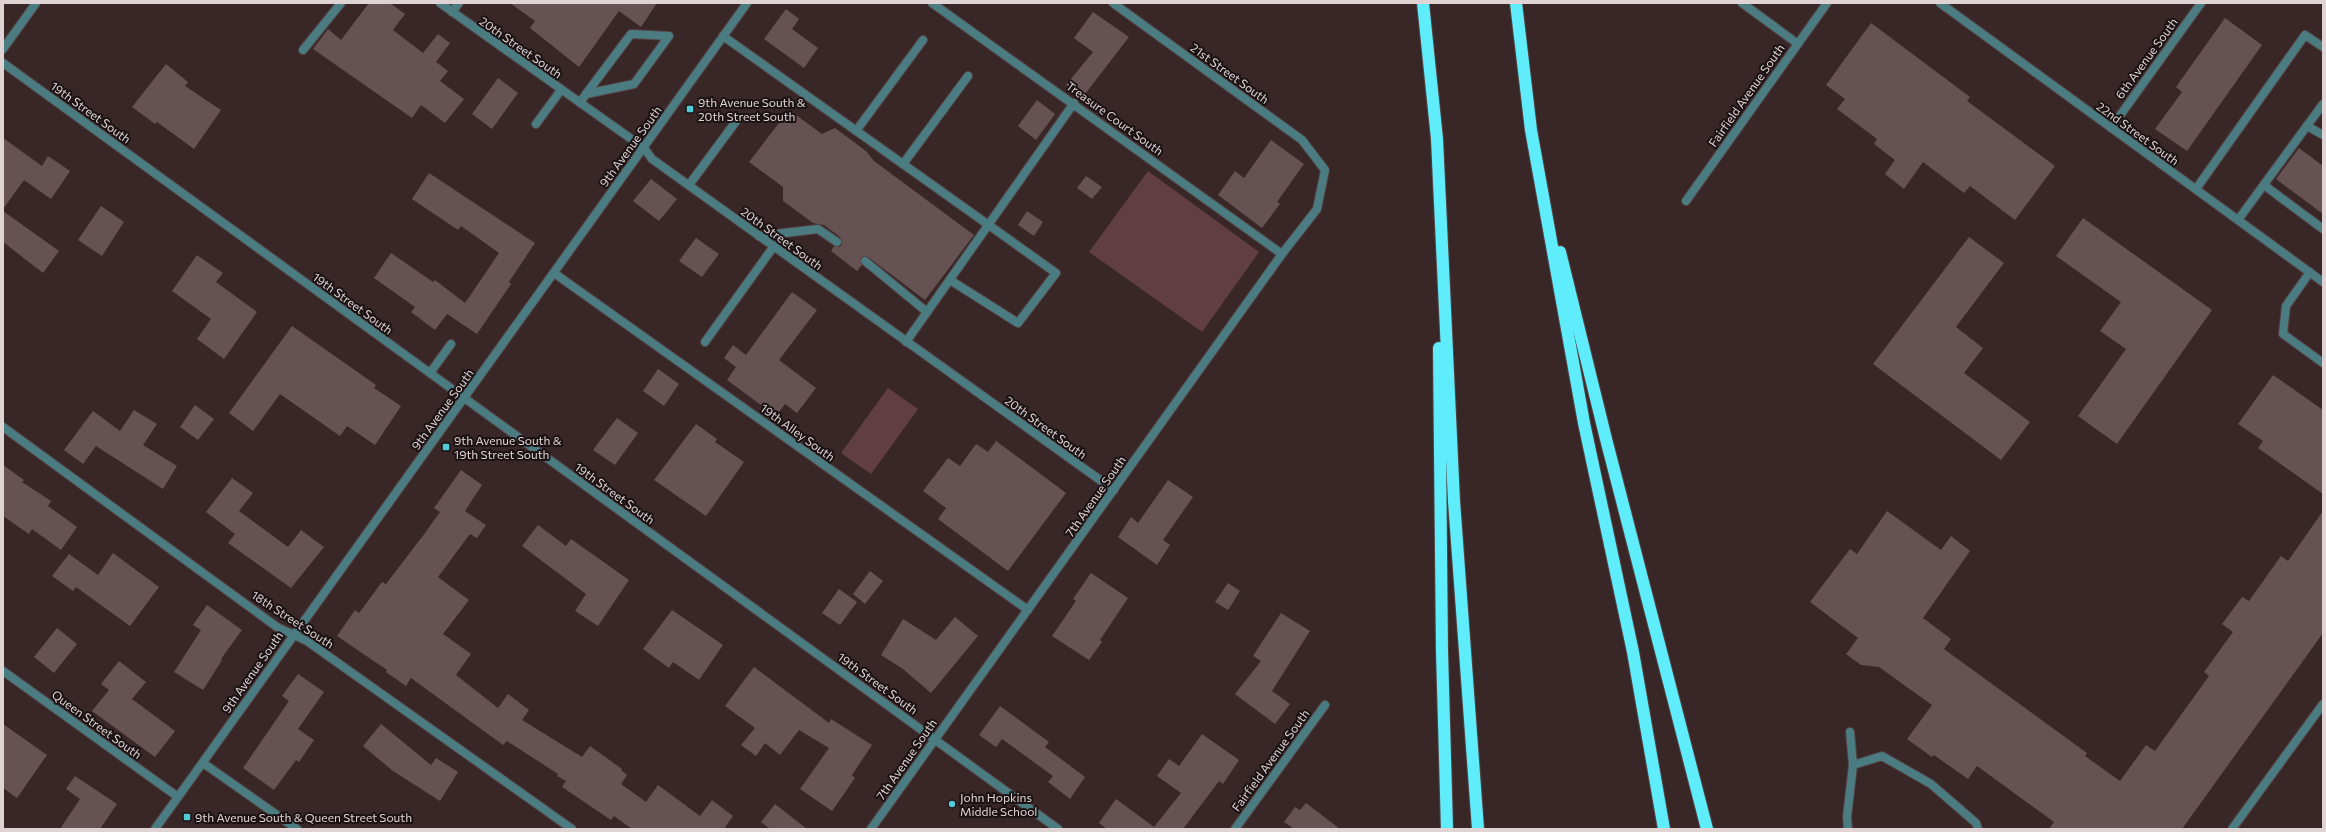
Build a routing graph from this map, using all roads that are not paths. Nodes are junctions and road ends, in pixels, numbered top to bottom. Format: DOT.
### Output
graph roads {
  1 [pos="36,3"];
  2 [pos="341,3"];
  3 [pos="440,3"];
  4 [pos="459,3"];
  5 [pos="747,3"];
  6 [pos="932,3"];
  7 [pos="1113,3"];
  8 [pos="1423,3"];
  9 [pos="1516,3"];
  10 [pos="1742,3"];
  11 [pos="1827,3"];
  12 [pos="1940,3"];
  13 [pos="2201,3"];
  14 [pos="452,12"];
  15 [pos="723,36"];
  16 [pos="923,40"];
  17 [pos="1798,44"];
  18 [pos="2323,47"];
  19 [pos="3,49"];
  20 [pos="303,50"];
  21 [pos="3,64"];
  22 [pos="968,76"];
  23 [pos="561,90"];
  24 [pos="586,94"];
  25 [pos="580,103"];
  26 [pos="1074,103"];
  27 [pos="2323,104"];
  28 [pos="737,120"];
  29 [pos="536,124"];
  30 [pos="2308,126"];
  31 [pos="2111,128"];
  32 [pos="1531,130"];
  33 [pos="856,131"];
  34 [pos="2323,135"];
  35 [pos="1437,139"];
  36 [pos="644,148"];
  37 [pos="903,164"];
  38 [pos="1325,170"];
  39 [pos="689,185"];
  40 [pos="2264,185"];
  41 [pos="2196,189"];
  42 [pos="1686,201"];
  43 [pos="2238,220"];
  44 [pos="989,225"];
  45 [pos="2323,229"];
  46 [pos="760,236"];
  47 [pos="837,242"];
  48 [pos="774,246"];
  49 [pos="1282,254"];
  50 [pos="865,261"];
  51 [pos="2310,272"];
  52 [pos="554,273"];
  53 [pos="950,280"];
  54 [pos="2323,282"];
  55 [pos="927,312"];
  56 [pos="705,342"];
  57 [pos="906,342"];
  58 [pos="451,344"];
  59 [pos="2323,363"];
  60 [pos="430,373"];
  61 [pos="465,398"];
  62 [pos="3,427"];
  63 [pos="1114,490"];
  64 [pos="1028,610"];
  65 [pos="294,634"];
  66 [pos="3,670"];
  67 [pos="1325,704"];
  68 [pos="2323,704"];
  69 [pos="1850,732"];
  70 [pos="934,739"];
  71 [pos="203,763"];
  72 [pos="1852,765"];
  73 [pos="178,797"];
  74 [pos="155,829"];
  75 [pos="297,829"];
  76 [pos="572,829"];
  77 [pos="871,829"];
  78 [pos="1058,829"];
  79 [pos="1235,829"];
  80 [pos="1447,829"];
  81 [pos="1478,829"];
  82 [pos="1664,829"];
  83 [pos="1707,829"];
  84 [pos="1848,829"];
  85 [pos="1978,829"];
  86 [pos="2232,829"];
  1 -- 19 [label="street"];
  2 -- 20 [label="street"];
  3 -- 14 [label="street, 20th Street South"];
  4 -- 14 [label="street"];
  5 -- 15 [label="street, 9th Avenue South"];
  6 -- 26 [label="street, Treasure Court South"];
  7 -- 38 [label="street, 21st Street South"];
  8 -- 35 [label="highway"];
  9 -- 32 [label="highway"];
  10 -- 17 [label="street"];
  11 -- 17 [label="street, Fairfield Avenue South"];
  12 -- 31 [label="street, 22nd Street South"];
  13 -- 31 [label="street, 6th Avenue South"];
  14 -- 23 [label="street, 20th Street South"];
  15 -- 33 [label="street"];
  15 -- 36 [label="street, 9th Avenue South"];
  16 -- 33 [label="street"];
  17 -- 42 [label="street, Fairfield Avenue South"];
  18 -- 41 [label="street"];
  21 -- 60 [label="street, 19th Street South"];
  22 -- 37 [label="street"];
  23 -- 25 [label="street, 20th Street South"];
  23 -- 29 [label="street"];
  24 -- 24 [label="street"];
  24 -- 25 [label="street"];
  25 -- 36 [label="street, 20th Street South"];
  26 -- 44 [label="street"];
  26 -- 49 [label="street, Treasure Court South"];
  27 -- 30 [label="street"];
  28 -- 39 [label="street"];
  30 -- 34 [label="street"];
  30 -- 40 [label="street"];
  31 -- 41 [label="street, 22nd Street South"];
  32 -- 82 [label="highway"];
  32 -- 83 [label="highway"];
  33 -- 37 [label="street"];
  35 -- 80 [label="highway"];
  35 -- 81 [label="highway"];
  36 -- 39 [label="street, 20th Street South"];
  36 -- 52 [label="street, 9th Avenue South"];
  37 -- 44 [label="street"];
  38 -- 49 [label="street, 7th Avenue South"];
  39 -- 46 [label="street, 20th Street South"];
  40 -- 43 [label="street"];
  40 -- 45 [label="street"];
  41 -- 43 [label="street, 22nd Street South"];
  43 -- 51 [label="street, 22nd Street South"];
  44 -- 53 [label="street"];
  44 -- 53 [label="street"];
  46 -- 47 [label="street"];
  46 -- 48 [label="street, 20th Street South"];
  48 -- 56 [label="street"];
  48 -- 57 [label="street, 20th Street South"];
  49 -- 63 [label="street, 7th Avenue South"];
  50 -- 55 [label="street"];
  51 -- 54 [label="street, 22nd Street South"];
  51 -- 59 [label="street"];
  52 -- 61 [label="street, 9th Avenue South"];
  52 -- 64 [label="street, 19th Alley South"];
  53 -- 55 [label="street"];
  55 -- 57 [label="street"];
  57 -- 63 [label="street, 20th Street South"];
  58 -- 60 [label="street"];
  60 -- 61 [label="street, 19th Street South"];
  61 -- 65 [label="street, 9th Avenue South"];
  61 -- 70 [label="street, 19th Street South"];
  62 -- 65 [label="street, 18th Street South"];
  63 -- 64 [label="street, 7th Avenue South"];
  64 -- 70 [label="street, 7th Avenue South"];
  65 -- 71 [label="street, 9th Avenue South"];
  65 -- 76 [label="street, 18th Street South"];
  66 -- 73 [label="street, Queen Street South"];
  67 -- 79 [label="street, Fairfield Avenue South"];
  68 -- 86 [label="street"];
  69 -- 72 [label="street"];
  70 -- 77 [label="street, 7th Avenue South"];
  70 -- 78 [label="street, 19th Street South"];
  71 -- 73 [label="street, 9th Avenue South"];
  71 -- 75 [label="street"];
  72 -- 84 [label="street"];
  72 -- 85 [label="street"];
  73 -- 74 [label="street, 9th Avenue South"];
}
